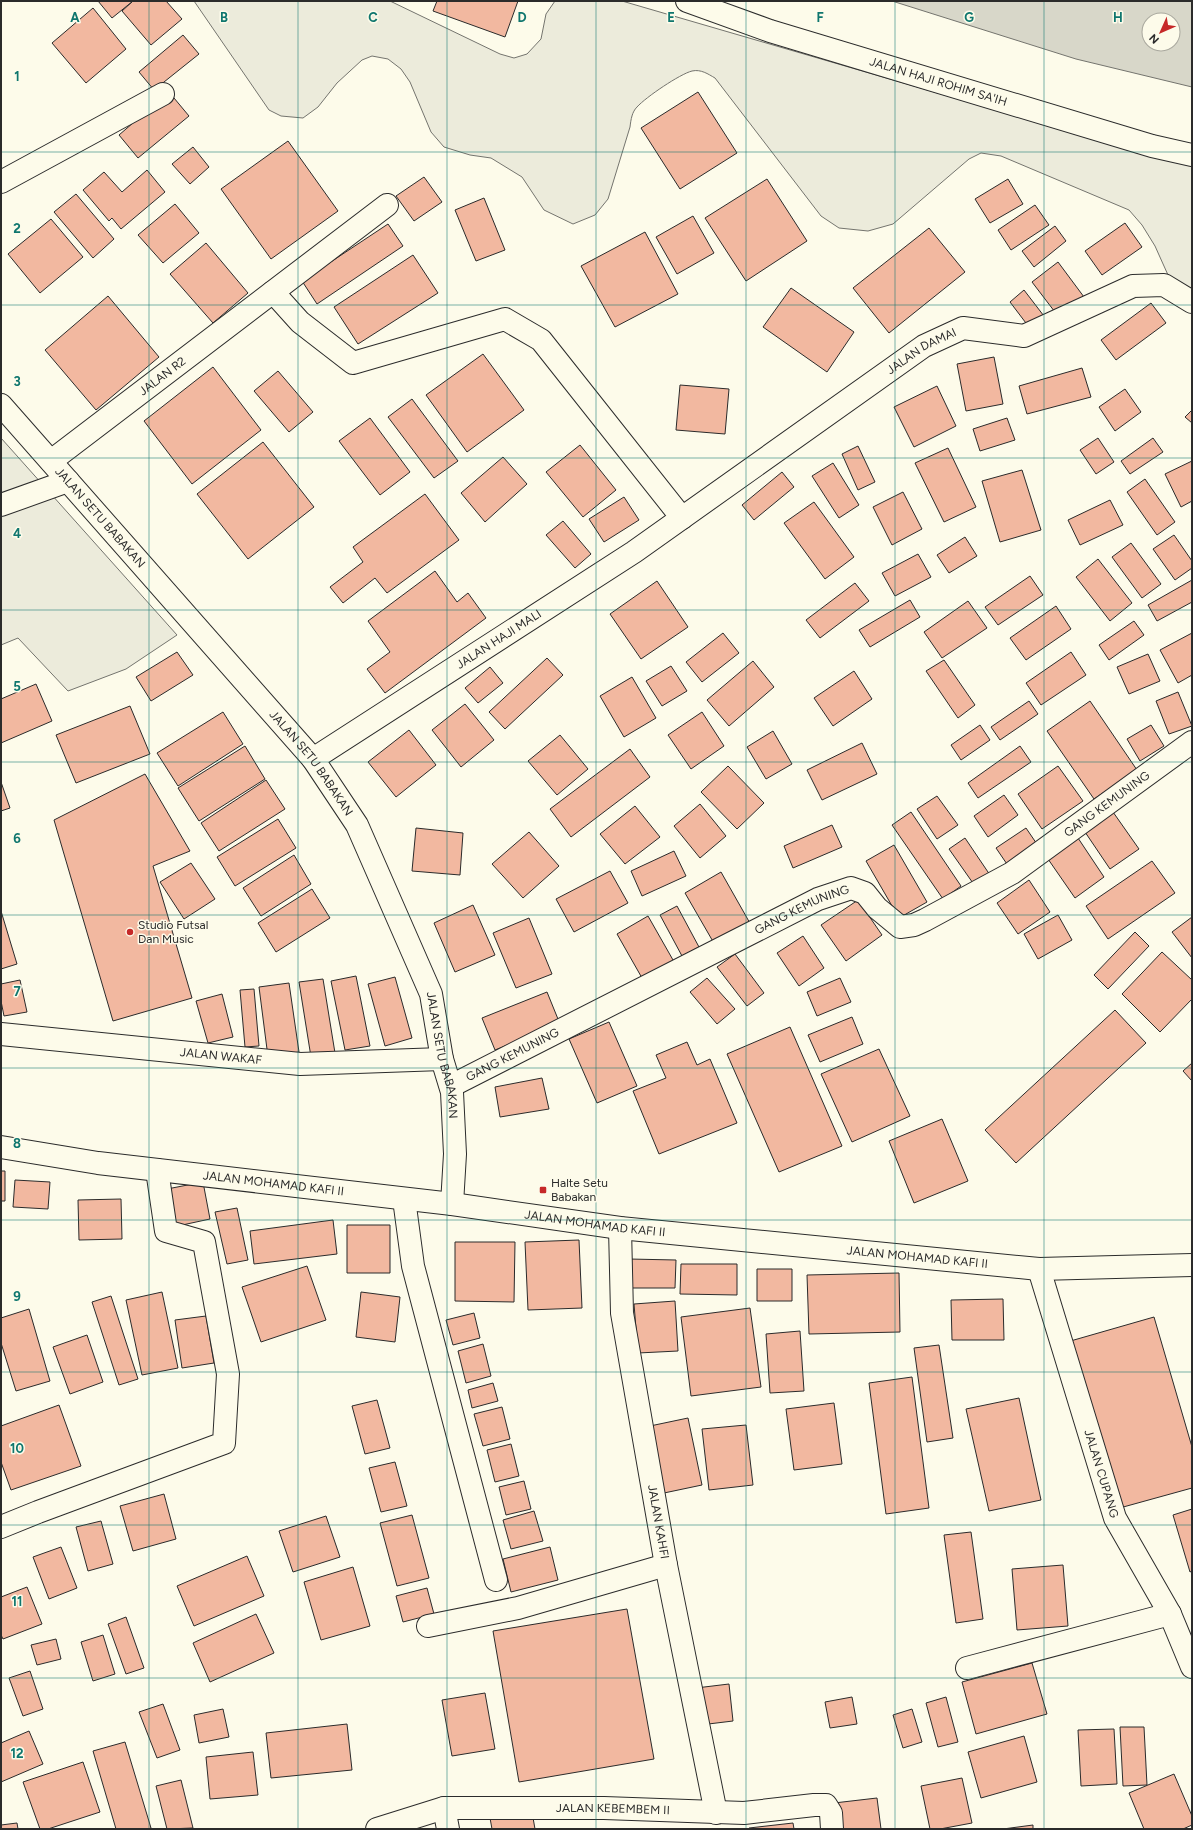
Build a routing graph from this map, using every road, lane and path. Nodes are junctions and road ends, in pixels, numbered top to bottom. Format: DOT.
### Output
graph roads {
  1 [pos="687,1"];
  2 [pos="163,94"];
  3 [pos="1192,155"];
  4 [pos="1,182"];
  5 [pos="387,206"];
  6 [pos="274,292"];
  7 [pos="1192,302"];
  8 [pos="1,405"];
  9 [pos="51,461"];
  10 [pos="68,481"];
  11 [pos="1,505"];
  12 [pos="682,518"];
  13 [pos="1192,742"];
  14 [pos="313,759"];
  15 [pos="1,1034"];
  16 [pos="442,1059"];
  17 [pos="451,1089"];
  18 [pos="1,1148"];
  19 [pos="157,1170"];
  20 [pos="404,1199"];
  21 [pos="452,1204"];
  22 [pos="620,1228"];
  23 [pos="1192,1265"];
  24 [pos="1039,1269"];
  25 [pos="1,1527"];
  26 [pos="666,1565"];
  27 [pos="496,1580"];
  28 [pos="1170,1614"];
  29 [pos="428,1626"];
  30 [pos="1192,1667"];
  31 [pos="966,1668"];
  32 [pos="444,1808"];
  33 [pos="716,1813"];
  34 [pos="377,1829"];
  35 [pos="448,1829"];
  36 [pos="832,1829"];
  1 -- 3 [label="street, JALAN HAJI ROHIM SA'IH"];
  2 -- 4 [label="street"];
  5 -- 6 [label="street, JALAN R2"];
  6 -- 9 [label="street, JALAN R2"];
  6 -- 12 [label="street"];
  7 -- 12 [label="street, JALAN DAMAI"];
  8 -- 9 [label="street, JALAN SETU BABAKAN"];
  9 -- 10 [label="street, JALAN SETU BABAKAN"];
  10 -- 11 [label="street"];
  10 -- 14 [label="street, JALAN SETU BABAKAN"];
  12 -- 14 [label="street, JALAN HAJI MALI"];
  13 -- 17 [label="street, GANG KEMUNING"];
  14 -- 16 [label="street, JALAN SETU BABAKAN"];
  15 -- 16 [label="street, JALAN WAKAF"];
  16 -- 17 [label="street, JALAN SETU BABAKAN"];
  17 -- 21 [label="street, JALAN SETU BABAKAN"];
  18 -- 19 [label="street, JALAN MOHAMAD KAFI II"];
  19 -- 20 [label="street, JALAN MOHAMAD KAFI II"];
  19 -- 25 [label="street"];
  20 -- 21 [label="street, JALAN MOHAMAD KAFI II"];
  20 -- 27 [label="street"];
  21 -- 22 [label="street, JALAN MOHAMAD KAFI II"];
  22 -- 24 [label="street, JALAN MOHAMAD KAFI II"];
  22 -- 26 [label="street, JALAN KAHFI"];
  23 -- 24 [label="street, JALAN MOHAMAD KAFI II"];
  24 -- 28 [label="street, JALAN CUPANG"];
  26 -- 29 [label="street"];
  26 -- 33 [label="street, JALAN KAHFI"];
  28 -- 30 [label="street, JALAN CUPANG"];
  28 -- 31 [label="street"];
  32 -- 33 [label="street, JALAN KEBEMBEM II"];
  32 -- 34 [label="street, JALAN KEBEMBEM II"];
  32 -- 35 [label="street"];
  33 -- 36 [label="street, JALAN KEBEMBEM II"];
}
